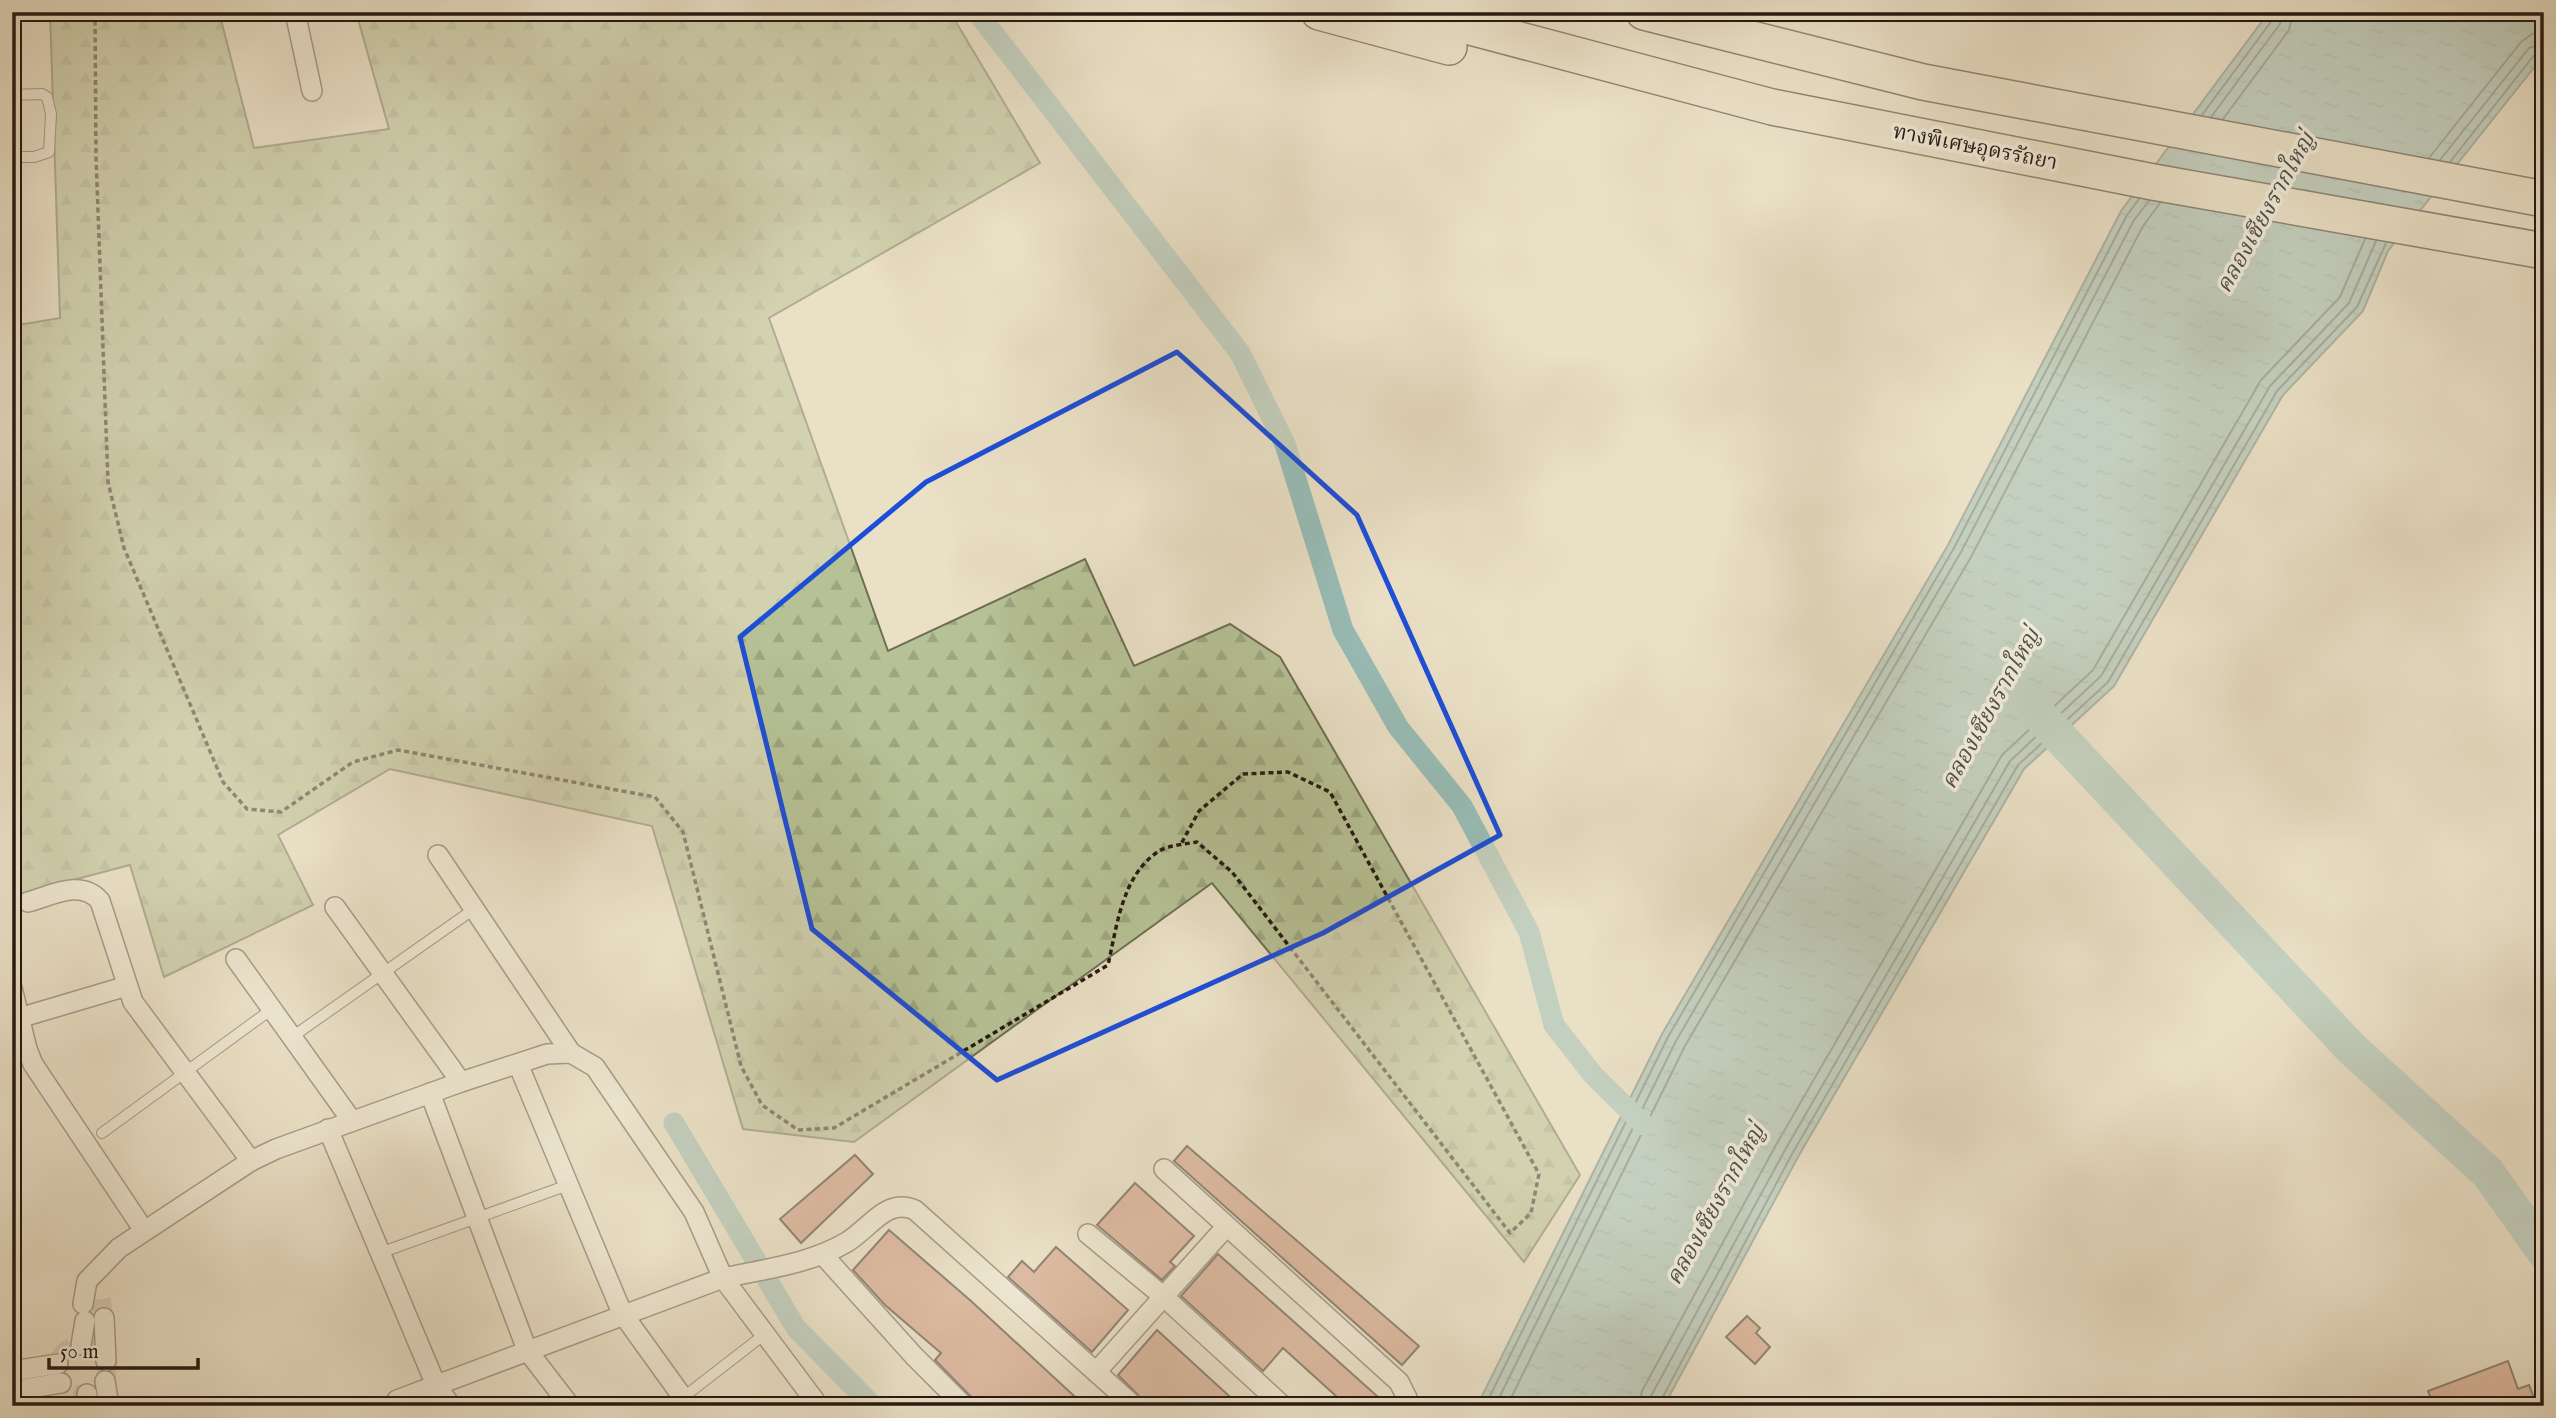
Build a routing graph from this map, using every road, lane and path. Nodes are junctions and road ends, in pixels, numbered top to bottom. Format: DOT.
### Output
graph roads {
  1 [pos="95,12"];
  2 [pos="295,12"];
  3 [pos="1319,12"];
  4 [pos="1413,12"];
  5 [pos="1643,12"];
  6 [pos="312,91"];
  7 [pos="12,95"];
  8 [pos="1772,107"];
  9 [pos="12,157"];
  10 [pos="2544,199"];
  11 [pos="2544,251"];
  12 [pos="1180,846"];
  13 [pos="438,855"];
  14 [pos="28,902"];
  15 [pos="335,907"];
  16 [pos="474,909"];
  17 [pos="236,959"];
  18 [pos="383,973"];
  19 [pos="127,986"];
  20 [pos="12,988"];
  21 [pos="272,1009"];
  22 [pos="19,1018"];
  23 [pos="292,1037"];
  24 [pos="572,1053"];
  25 [pos="518,1064"];
  26 [pos="186,1074"];
  27 [pos="461,1082"];
  28 [pos="430,1093"];
  29 [pos="352,1121"];
  30 [pos="328,1129"];
  31 [pos="102,1133"];
  32 [pos="251,1161"];
  33 [pos="1164,1170"];
  34 [pos="568,1185"];
  35 [pos="477,1219"];
  36 [pos="1225,1228"];
  37 [pos="143,1229"];
  38 [pos="1088,1234"];
  39 [pos="380,1254"];
  40 [pos="824,1256"];
  41 [pos="723,1278"];
  42 [pos="1164,1297"];
  43 [pos="93,1311"];
  44 [pos="622,1313"];
  45 [pos="765,1334"];
  46 [pos="81,1345"];
  47 [pos="527,1350"];
  48 [pos="12,1371"];
  49 [pos="1096,1372"];
  50 [pos="436,1385"];
  51 [pos="12,1391"];
  52 [pos="397,1400"];
  53 [pos="815,1401"];
  54 [pos="681,1403"];
  55 [pos="109,1406"];
  56 [pos="451,1406"];
  57 [pos="570,1406"];
  58 [pos="964,1406"];
  59 [pos="1134,1406"];
  60 [pos="1283,1406"];
  61 [pos="1406,1406"];
  1 -- 12 [label="path"];
  2 -- 6 [label="street"];
  3 -- 8 [label="highway"];
  4 -- 8 [label="highway, ทางพิเศษอุดรรัถยา"];
  5 -- 10 [label="highway"];
  7 -- 9 [label="lane"];
  8 -- 11 [label="highway, ทางพิเศษอุดรรัถยา"];
  12 -- 12 [label="path"];
  13 -- 16 [label="street"];
  14 -- 19 [label="street"];
  15 -- 18 [label="street"];
  16 -- 18 [label="lane"];
  16 -- 24 [label="street"];
  17 -- 21 [label="street"];
  18 -- 23 [label="lane"];
  18 -- 27 [label="street"];
  19 -- 22 [label="street"];
  19 -- 26 [label="street"];
  20 -- 22 [label="street"];
  21 -- 23 [label="street"];
  21 -- 26 [label="lane"];
  22 -- 37 [label="street"];
  23 -- 29 [label="street"];
  24 -- 25 [label="street"];
  24 -- 41 [label="street"];
  25 -- 27 [label="street"];
  25 -- 34 [label="street"];
  26 -- 31 [label="lane"];
  26 -- 32 [label="street"];
  27 -- 28 [label="street"];
  28 -- 29 [label="street"];
  28 -- 35 [label="street"];
  29 -- 30 [label="street"];
  30 -- 32 [label="street"];
  30 -- 39 [label="street"];
  32 -- 37 [label="street"];
  33 -- 36 [label="street"];
  34 -- 35 [label="lane"];
  34 -- 44 [label="street"];
  35 -- 39 [label="lane"];
  35 -- 47 [label="street"];
  36 -- 42 [label="street"];
  36 -- 61 [label="street"];
  37 -- 43 [label="street"];
  38 -- 42 [label="street"];
  39 -- 50 [label="street"];
  40 -- 41 [label="street"];
  40 -- 49 [label="street"];
  40 -- 58 [label="street"];
  41 -- 44 [label="street"];
  41 -- 45 [label="street"];
  42 -- 49 [label="street"];
  42 -- 60 [label="street"];
  43 -- 46 [label="street"];
  43 -- 55 [label="street"];
  44 -- 47 [label="street"];
  44 -- 54 [label="street"];
  45 -- 53 [label="street"];
  45 -- 54 [label="lane"];
  47 -- 50 [label="street"];
  47 -- 57 [label="street"];
  48 -- 51 [label="street"];
  49 -- 59 [label="street"];
  50 -- 52 [label="street"];
  50 -- 56 [label="street"];
}
